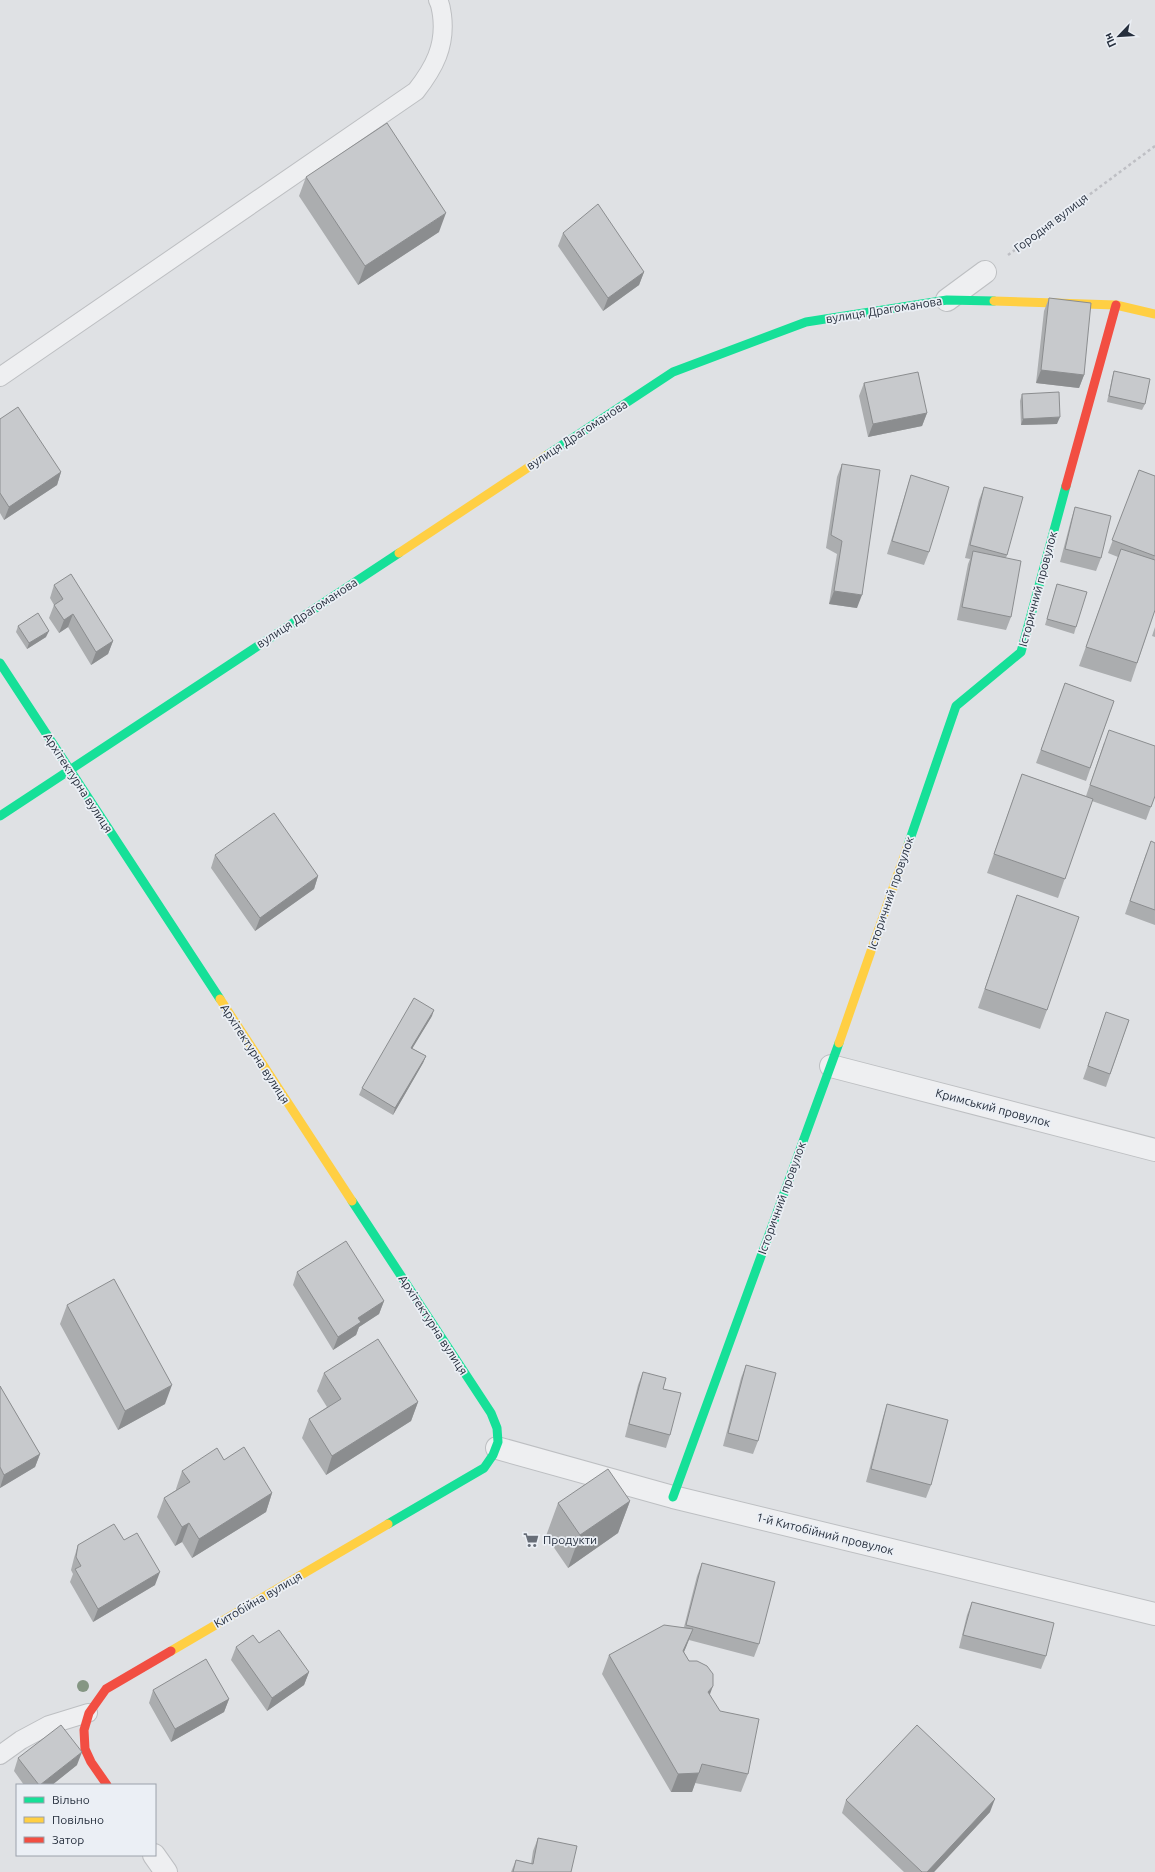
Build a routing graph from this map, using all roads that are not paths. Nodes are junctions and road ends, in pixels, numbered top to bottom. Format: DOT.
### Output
graph roads {
  1 [pos="438,0"];
  2 [pos="985,272"];
  3 [pos="947,300"];
  4 [pos="1116,305"];
  5 [pos="1155,314"];
  6 [pos="0,377"];
  7 [pos="0,663"];
  8 [pos="69,770"];
  9 [pos="0,816"];
  10 [pos="831,1066"];
  11 [pos="1155,1150"];
  12 [pos="497,1448"];
  13 [pos="673,1497"];
  14 [pos="1155,1614"];
  15 [pos="88,1713"];
  16 [pos="0,1755"];
  17 [pos="106,1784"];
  18 [pos="155,1856"];
  19 [pos="166,1872"];
  1 -- 6 [label="lane"];
  2 -- 3 [label="street"];
  3 -- 4 [label="street, вулиця Драгоманова"];
  3 -- 8 [label="street, вулиця Драгоманова"];
  4 -- 5 [label="street, вулиця Драгоманова"];
  4 -- 10 [label="street, Історичний провулок"];
  7 -- 8 [label="street, Архітектурна вулиця"];
  8 -- 9 [label="street, вулиця Драгоманова"];
  8 -- 12 [label="street, Архітектурна вулиця"];
  10 -- 11 [label="street, Кримський провулок"];
  10 -- 13 [label="street, Історичний провулок"];
  12 -- 13 [label="street, 1-й Китобійний провулок"];
  12 -- 15 [label="street, Китобійна вулиця"];
  13 -- 14 [label="street, 1-й Китобійний провулок"];
  15 -- 16 [label="lane"];
  15 -- 17 [label="street, Китобійна вулиця"];
  18 -- 19 [label="street"];
}
